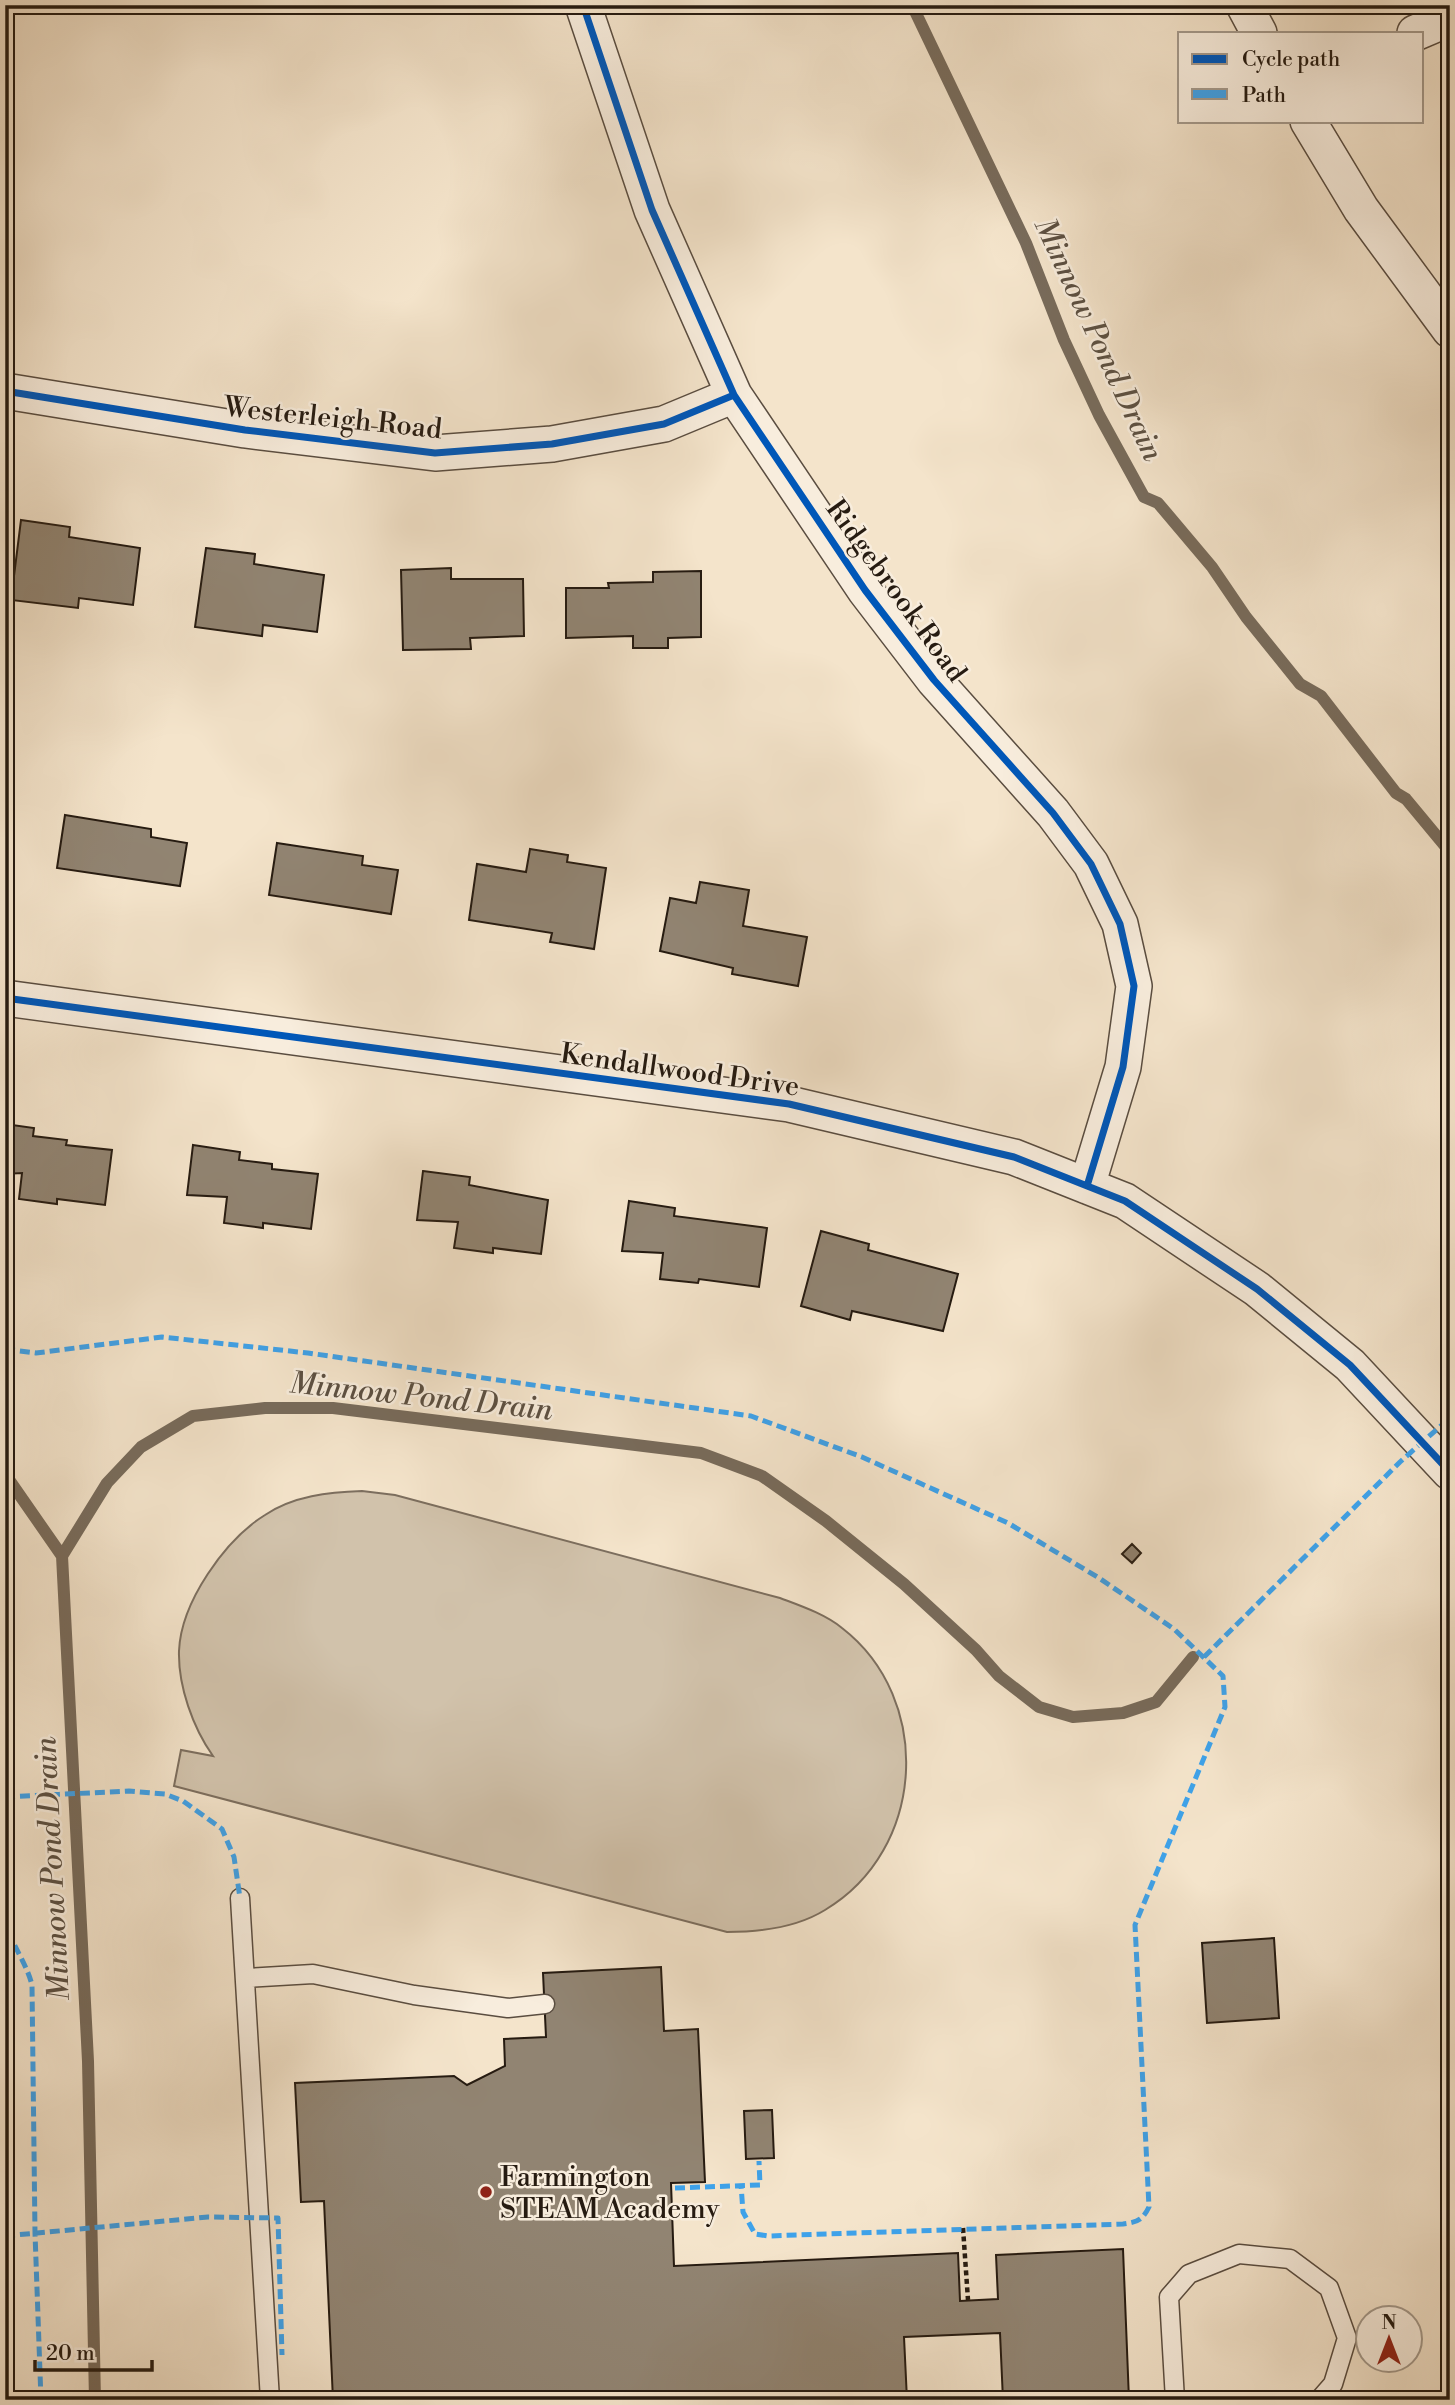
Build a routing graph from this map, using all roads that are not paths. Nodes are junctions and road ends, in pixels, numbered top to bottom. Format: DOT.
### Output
graph roads {
  1 [pos="583,5"];
  2 [pos="1244,5"];
  3 [pos="1450,18"];
  4 [pos="1258,32"];
  5 [pos="1417,32"];
  6 [pos="1309,122"];
  7 [pos="1450,330"];
  8 [pos="5,391"];
  9 [pos="734,394"];
  10 [pos="5,999"];
  11 [pos="1087,1186"];
  12 [pos="1450,1472"];
  13 [pos="240,1898"];
  14 [pos="247,1978"];
  15 [pos="545,2004"];
  16 [pos="270,2400"];
  17 [pos="1175,2400"];
  18 [pos="1319,2400"];
  1 -- 9 [label="street, Ridgebrook Road"];
  2 -- 4 [label="street"];
  3 -- 5 [label="street"];
  6 -- 7 [label="street"];
  8 -- 9 [label="street, Westerleigh Road"];
  9 -- 11 [label="street, Ridgebrook Road"];
  10 -- 11 [label="street, Kendallwood Drive"];
  11 -- 12 [label="street, Kendallwood Drive"];
  13 -- 14 [label="lane"];
  14 -- 15 [label="lane"];
  14 -- 16 [label="lane"];
  17 -- 18 [label="lane"];
}
